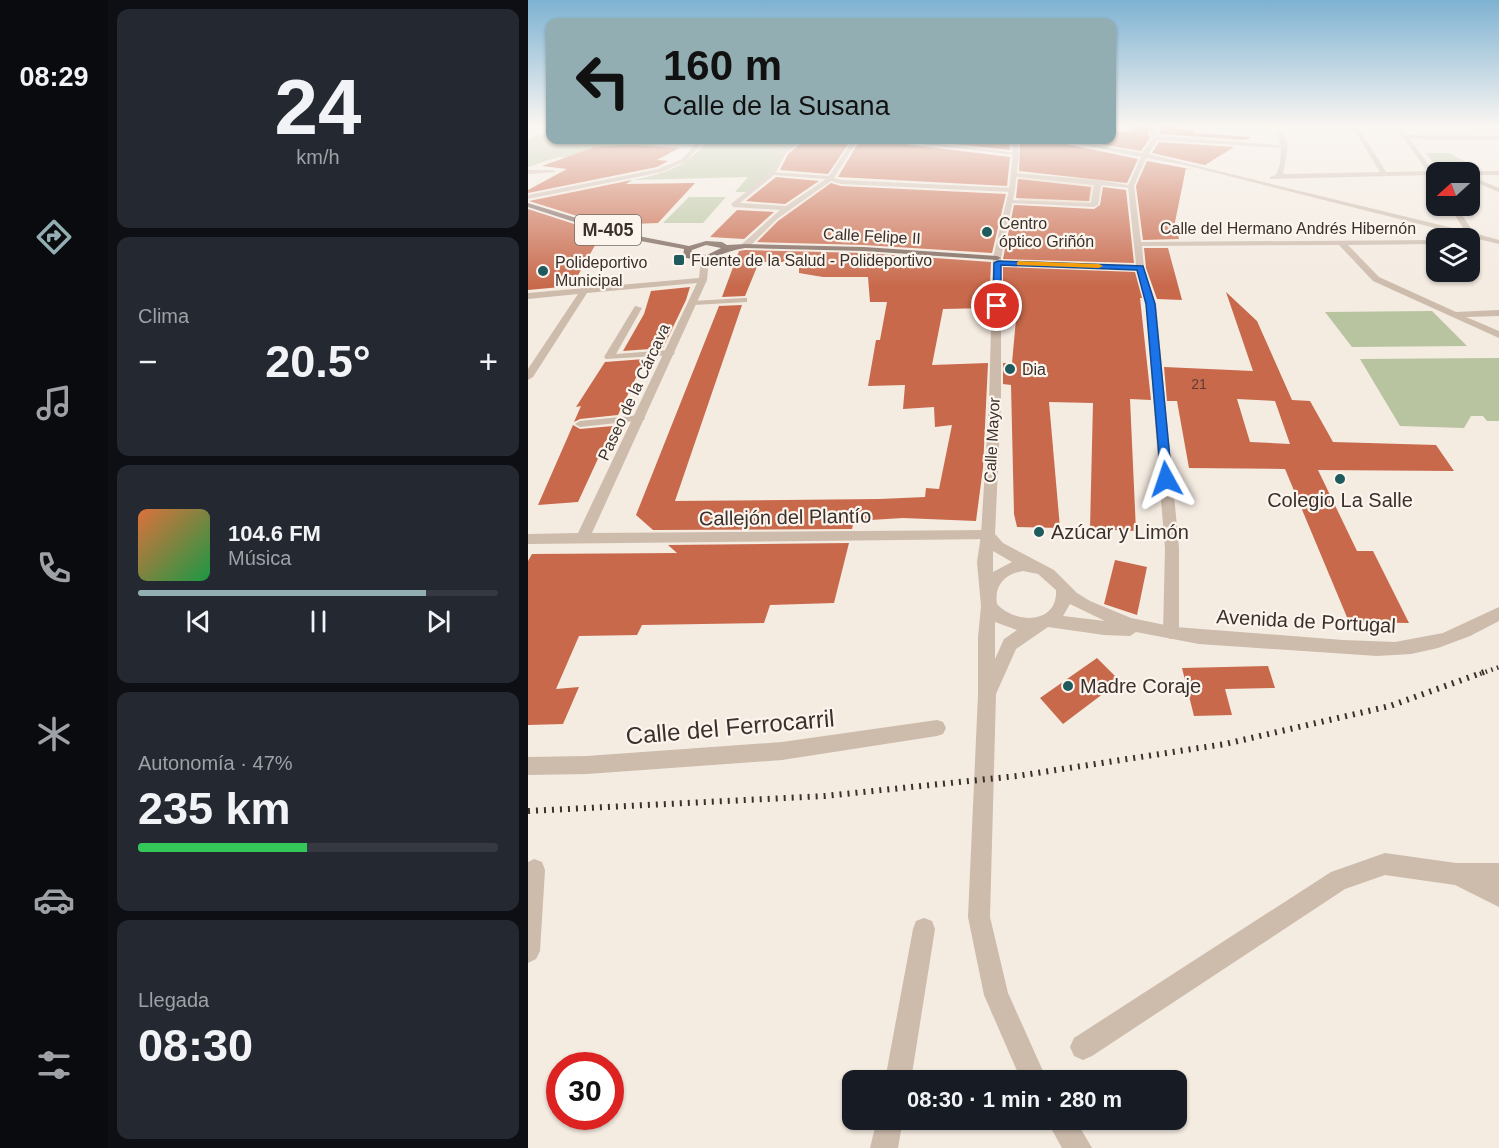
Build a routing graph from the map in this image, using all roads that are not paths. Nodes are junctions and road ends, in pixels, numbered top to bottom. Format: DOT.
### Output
graph roads {
  1 [pos="620,179"];
  2 [pos="766,179"];
  3 [pos="827,179"];
  4 [pos="831,179"];
  5 [pos="1014,179"];
  6 [pos="1050,179"];
  7 [pos="1134,179"];
  8 [pos="1251,179"];
  9 [pos="1270,179"];
  10 [pos="1262,181"];
  11 [pos="1098,182"];
  12 [pos="1480,182"];
  13 [pos="1131,186"];
  14 [pos="1012,190"];
  15 [pos="1499,190"];
  16 [pos="528,196"];
  17 [pos="1010,201"];
  18 [pos="528,205"];
  19 [pos="788,208"];
  20 [pos="1437,228"];
  21 [pos="1480,239"];
  22 [pos="1341,242"];
  23 [pos="1426,242"];
  24 [pos="1499,242"];
  25 [pos="1139,243"];
  26 [pos="745,246"];
  27 [pos="689,248"];
  28 [pos="725,248"];
  29 [pos="705,258"];
  30 [pos="998,260"];
  31 [pos="1140,267"];
  32 [pos="704,280"];
  33 [pos="585,290"];
  34 [pos="528,296"];
  35 [pos="744,300"];
  36 [pos="693,303"];
  37 [pos="638,308"];
  38 [pos="1499,313"];
  39 [pos="1453,314"];
  40 [pos="1499,335"];
  41 [pos="670,353"];
  42 [pos="528,377"];
  43 [pos="639,418"];
  44 [pos="580,424"];
  45 [pos="988,536"];
  46 [pos="583,538"];
  47 [pos="529,541"];
  48 [pos="1029,566"];
  49 [pos="1063,588"];
  50 [pos="988,599"];
  51 [pos="1499,614"];
  52 [pos="1044,621"];
  53 [pos="1140,627"];
  54 [pos="1171,632"];
  55 [pos="987,694"];
  56 [pos="937,728"];
  57 [pos="528,766"];
  58 [pos="534,870"];
  59 [pos="1456,874"];
  60 [pos="1499,874"];
  61 [pos="1499,896"];
  62 [pos="924,929"];
  63 [pos="528,951"];
  64 [pos="1083,1047"];
  65 [pos="900,1070"];
  66 [pos="1030,1070"];
  67 [pos="888,1130"];
  68 [pos="1066,1130"];
  69 [pos="884,1148"];
  70 [pos="1078,1148"];
  1 -- 16 [label="street"];
  2 -- 19 [label="street"];
  3 -- 4 [label="street"];
  4 -- 14 [label="street"];
  4 -- 19 [label="street"];
  5 -- 14 [label="street, Calle Mayor"];
  6 -- 11 [label="street"];
  7 -- 13 [label="street"];
  8 -- 10 [label="street"];
  9 -- 10 [label="street"];
  10 -- 20 [label="street"];
  11 -- 13 [label="street"];
  11 -- 17 [label="street"];
  12 -- 15 [label="street"];
  13 -- 25 [label="street"];
  14 -- 17 [label="street, Calle Mayor"];
  17 -- 30 [label="street, Calle Mayor"];
  18 -- 27 [label="main road, M-405"];
  19 -- 26 [label="street"];
  21 -- 24 [label="street"];
  22 -- 23 [label="street, Calle del Hermano Andrés Hibernón"];
  22 -- 25 [label="street, Calle del Hermano Andrés Hibernón"];
  22 -- 39 [label="street"];
  25 -- 31 [label="street"];
  26 -- 28 [label="main road, M-405"];
  26 -- 30 [label="main road, Calle Felipe II"];
  27 -- 28 [label="main road, M-405"];
  27 -- 29 [label="main road, M-405"];
  28 -- 29 [label="main road, M-405"];
  29 -- 32 [label="street, Paseo de la Cárcava"];
  30 -- 31 [label="street"];
  30 -- 45 [label="street, Calle Mayor"];
  31 -- 54 [label="street"];
  32 -- 33 [label="street"];
  32 -- 36 [label="street, Paseo de la Cárcava"];
  33 -- 34 [label="street"];
  33 -- 42 [label="street"];
  35 -- 36 [label="lane"];
  36 -- 41 [label="street, Paseo de la Cárcava"];
  37 -- 41 [label="lane"];
  38 -- 39 [label="street"];
  39 -- 40 [label="street"];
  41 -- 43 [label="street, Paseo de la Cárcava"];
  43 -- 44 [label="lane"];
  43 -- 46 [label="street, Paseo de la Cárcava"];
  45 -- 46 [label="street, Callejón del Plantío"];
  45 -- 48 [label="street"];
  45 -- 50 [label="street, Calle Mayor"];
  46 -- 47 [label="street, Callejón del Plantío"];
  48 -- 49 [label="street"];
  48 -- 50 [label="street"];
  49 -- 52 [label="street"];
  49 -- 53 [label="street"];
  50 -- 52 [label="street"];
  50 -- 55 [label="street, Calle Mayor"];
  51 -- 54 [label="street, Avenida de Portugal"];
  52 -- 53 [label="street"];
  52 -- 55 [label="street"];
  53 -- 54 [label="street, Avenida de Portugal"];
  55 -- 66 [label="street, Calle Mayor"];
  56 -- 57 [label="street, Calle del Ferrocarril"];
  58 -- 63 [label="street"];
  59 -- 60 [label="street"];
  59 -- 61 [label="street"];
  59 -- 64 [label="street"];
  62 -- 65 [label="street"];
  67 -- 69 [label="street"];
  68 -- 70 [label="street"];
}
